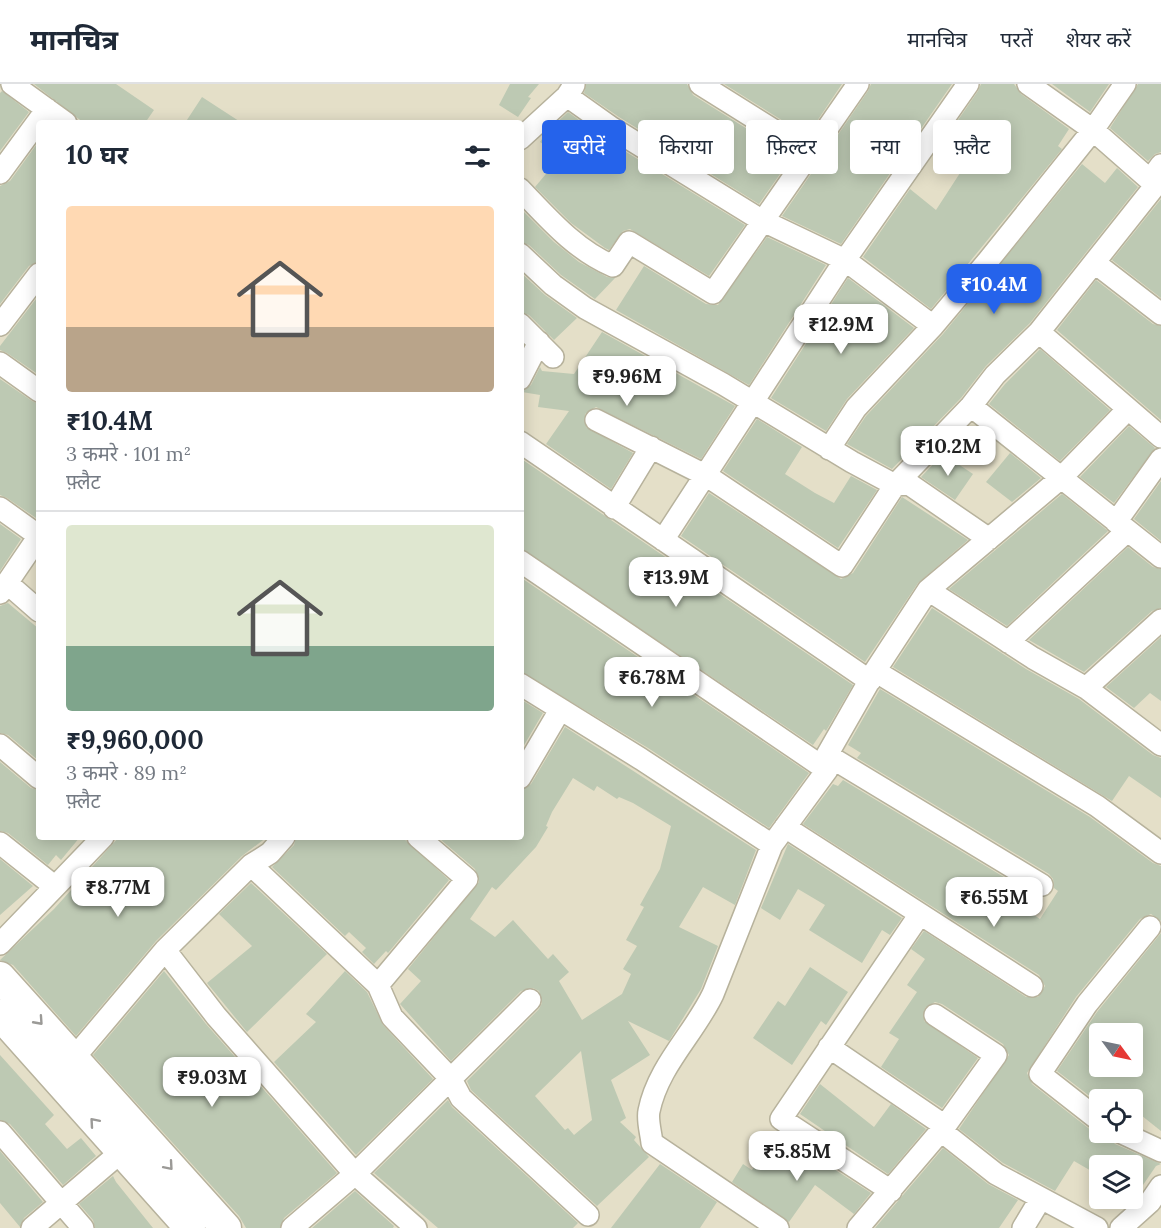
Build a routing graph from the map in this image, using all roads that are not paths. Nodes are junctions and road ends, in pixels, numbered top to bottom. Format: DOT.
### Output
graph roads {
  1 [pos="12,84"];
  2 [pos="700,84"];
  3 [pos="858,84"];
  4 [pos="968,84"];
  5 [pos="1028,84"];
  6 [pos="1125,84"];
  7 [pos="571,90"];
  8 [pos="47,110"];
  9 [pos="40,120"];
  10 [pos="62,120"];
  11 [pos="757,120"];
  12 [pos="833,120"];
  13 [pos="36,125"];
  14 [pos="1093,130"];
  15 [pos="524,136"];
  16 [pos="0,173"];
  17 [pos="795,174"];
  18 [pos="1157,181"];
  19 [pos="524,193"];
  20 [pos="761,220"];
  21 [pos="524,258"];
  22 [pos="845,260"];
  23 [pos="1095,263"];
  24 [pos="36,279"];
  25 [pos="1161,314"];
  26 [pos="0,325"];
  27 [pos="933,326"];
  28 [pos="524,328"];
  29 [pos="1038,332"];
  30 [pos="0,363"];
  31 [pos="524,375"];
  32 [pos="36,389"];
  33 [pos="753,405"];
  34 [pos="971,406"];
  35 [pos="1128,409"];
  36 [pos="596,420"];
  37 [pos="1161,437"];
  38 [pos="524,445"];
  39 [pos="651,447"];
  40 [pos="829,449"];
  41 [pos="1161,459"];
  42 [pos="707,476"];
  43 [pos="1061,478"];
  44 [pos="895,485"];
  45 [pos="0,508"];
  46 [pos="614,508"];
  47 [pos="1121,527"];
  48 [pos="36,534"];
  49 [pos="989,538"];
  50 [pos="36,540"];
  51 [pos="663,540"];
  52 [pos="1161,557"];
  53 [pos="524,564"];
  54 [pos="4,588"];
  55 [pos="928,590"];
  56 [pos="36,609"];
  57 [pos="1161,620"];
  58 [pos="1008,642"];
  59 [pos="872,676"];
  60 [pos="524,687"];
  61 [pos="1086,688"];
  62 [pos="561,711"];
  63 [pos="1160,743"];
  64 [pos="0,745"];
  65 [pos="827,762"];
  66 [pos="524,771"];
  67 [pos="36,775"];
  68 [pos="785,827"];
  69 [pos="100,840"];
  70 [pos="281,840"];
  71 [pos="422,840"];
  72 [pos="0,843"];
  73 [pos="772,845"];
  74 [pos="1161,853"];
  75 [pos="251,865"];
  76 [pos="1042,885"];
  77 [pos="54,886"];
  78 [pos="920,914"];
  79 [pos="1150,927"];
  80 [pos="0,944"];
  81 [pos="165,951"];
  82 [pos="0,977"];
  83 [pos="378,985"];
  84 [pos="1032,986"];
  85 [pos="530,1000"];
  86 [pos="0,1015"];
  87 [pos="935,1015"];
  88 [pos="829,1047"];
  89 [pos="73,1059"];
  90 [pos="451,1079"];
  91 [pos="1089,1112"];
  92 [pos="942,1128"];
  93 [pos="0,1132"];
  94 [pos="129,1140"];
  95 [pos="1143,1143"];
  96 [pos="1161,1151"];
  97 [pos="355,1174"];
  98 [pos="1161,1186"];
  99 [pos="891,1191"];
  100 [pos="1041,1198"];
  101 [pos="60,1203"];
  102 [pos="588,1215"];
  103 [pos="32,1228"];
  104 [pos="83,1228"];
  105 [pos="190,1228"];
  106 [pos="226,1228"];
  107 [pos="292,1228"];
  108 [pos="416,1228"];
  109 [pos="778,1228"];
  110 [pos="858,1228"];
  111 [pos="1023,1228"];
  112 [pos="1097,1228"];
  113 [pos="1121,1228"];
  1 -- 8 [label="street"];
  2 -- 11 [label="street"];
  3 -- 12 [label="street"];
  4 -- 22 [label="street"];
  5 -- 14 [label="street"];
  6 -- 14 [label="street"];
  7 -- 15 [label="street"];
  7 -- 20 [label="street"];
  8 -- 9 [label="street"];
  8 -- 10 [label="street"];
  13 -- 16 [label="street"];
  14 -- 18 [label="street"];
  14 -- 27 [label="street"];
  17 -- 20 [label="street"];
  18 -- 23 [label="street"];
  19 -- 20 [label="street"];
  20 -- 22 [label="street"];
  21 -- 33 [label="street"];
  22 -- 27 [label="street"];
  22 -- 33 [label="street"];
  23 -- 25 [label="street"];
  23 -- 29 [label="street"];
  24 -- 26 [label="street"];
  27 -- 40 [label="street"];
  28 -- 31 [label="street"];
  29 -- 34 [label="street"];
  29 -- 35 [label="street"];
  30 -- 32 [label="street"];
  33 -- 40 [label="street"];
  33 -- 42 [label="street"];
  34 -- 43 [label="street"];
  34 -- 44 [label="street"];
  35 -- 37 [label="street"];
  35 -- 43 [label="street"];
  36 -- 39 [label="street"];
  38 -- 46 [label="street"];
  39 -- 42 [label="street"];
  39 -- 46 [label="street"];
  40 -- 44 [label="street"];
  41 -- 47 [label="street"];
  42 -- 44 [label="street"];
  42 -- 51 [label="street"];
  43 -- 47 [label="street"];
  43 -- 49 [label="street"];
  44 -- 49 [label="street"];
  45 -- 48 [label="street"];
  46 -- 51 [label="street"];
  47 -- 52 [label="street"];
  47 -- 58 [label="street"];
  49 -- 55 [label="street"];
  50 -- 54 [label="street"];
  51 -- 59 [label="street"];
  53 -- 65 [label="street"];
  54 -- 56 [label="street"];
  55 -- 58 [label="street"];
  55 -- 59 [label="street"];
  57 -- 61 [label="street"];
  58 -- 61 [label="street"];
  59 -- 65 [label="street"];
  59 -- 74 [label="street"];
  60 -- 62 [label="street"];
  61 -- 63 [label="street"];
  62 -- 66 [label="street"];
  62 -- 73 [label="street"];
  64 -- 67 [label="street"];
  65 -- 68 [label="street"];
  65 -- 76 [label="street"];
  68 -- 73 [label="street"];
  68 -- 78 [label="street"];
  69 -- 77 [label="street"];
  70 -- 75 [label="street"];
  71 -- 83 [label="street"];
  72 -- 77 [label="street"];
  73 -- 109 [label="street"];
  75 -- 81 [label="street"];
  75 -- 83 [label="street"];
  77 -- 80 [label="street"];
  78 -- 84 [label="street"];
  78 -- 88 [label="street"];
  79 -- 91 [label="street"];
  81 -- 89 [label="street"];
  81 -- 97 [label="street"];
  82 -- 89 [label="street, one-way"];
  83 -- 90 [label="street"];
  85 -- 90 [label="street"];
  94 -- 86 [label="street, one-way"];
  87 -- 92 [label="street"];
  88 -- 92 [label="street"];
  88 -- 99 [label="street"];
  89 -- 94 [label="street"];
  90 -- 97 [label="street"];
  90 -- 102 [label="street"];
  92 -- 99 [label="street"];
  92 -- 100 [label="street"];
  93 -- 101 [label="street"];
  94 -- 101 [label="street"];
  94 -- 105 [label="street"];
  94 -- 106 [label="street, one-way"];
  95 -- 96 [label="street"];
  97 -- 107 [label="street"];
  97 -- 108 [label="street"];
  98 -- 113 [label="street"];
  99 -- 110 [label="street"];
  100 -- 111 [label="street"];
  100 -- 112 [label="street"];
  101 -- 103 [label="street"];
  101 -- 104 [label="street"];
}
